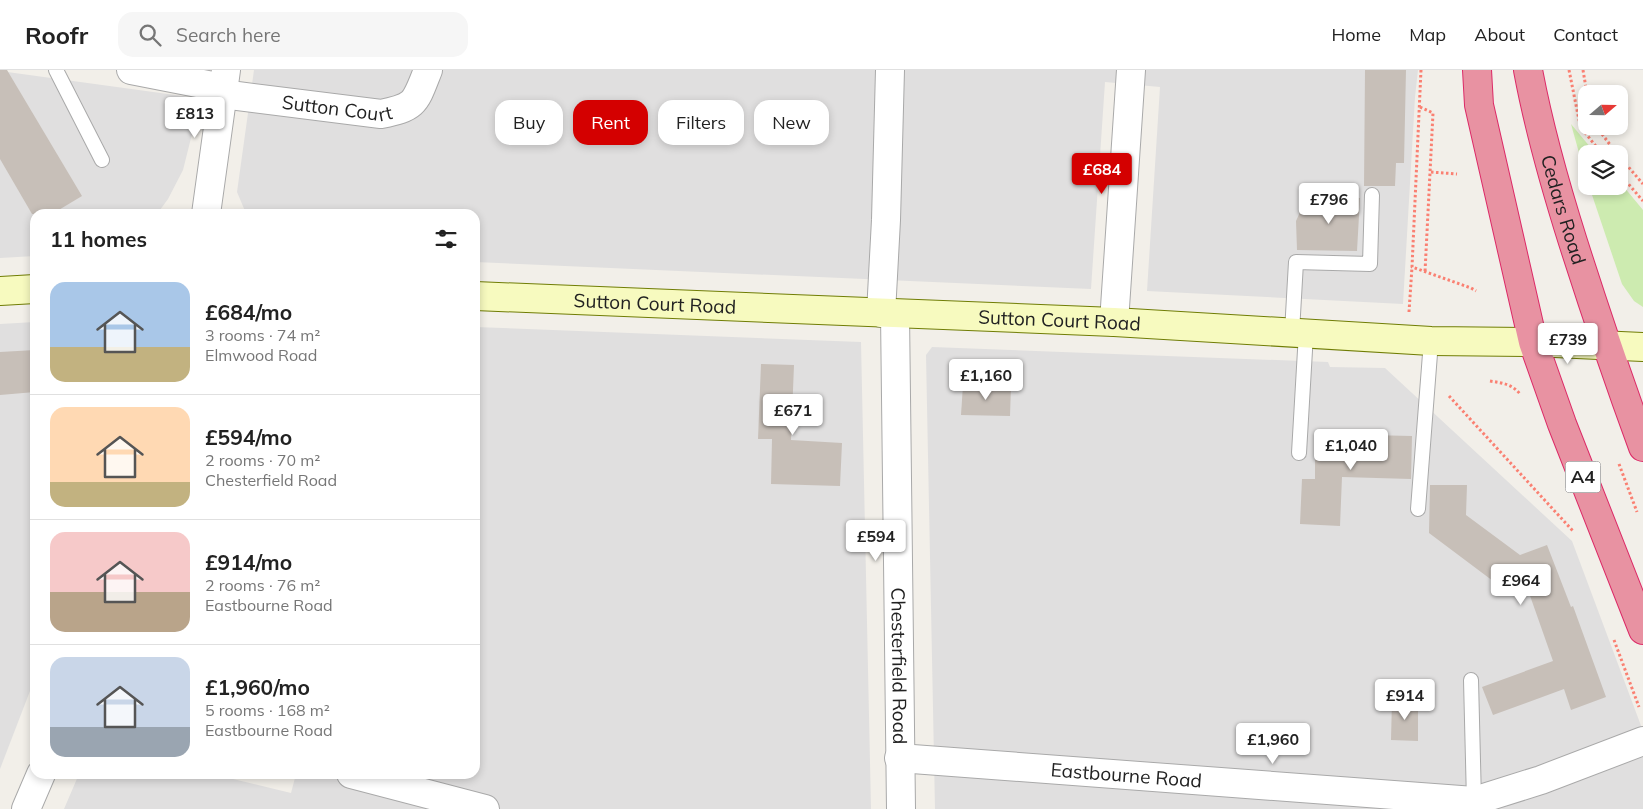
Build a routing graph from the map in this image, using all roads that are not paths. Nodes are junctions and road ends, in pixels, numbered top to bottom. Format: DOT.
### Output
graph roads {
  1 [pos="56,70"];
  2 [pos="131,70"];
  3 [pos="428,70"];
  4 [pos="890,70"];
  5 [pos="1131,70"];
  6 [pos="1477,70"];
  7 [pos="1528,70"];
  8 [pos="224,84"];
  9 [pos="102,160"];
  10 [pos="1372,195"];
  11 [pos="207,209"];
  12 [pos="30,289"];
  13 [pos="0,291"];
  14 [pos="480,296"];
  15 [pos="888,314"];
  16 [pos="1114,322"];
  17 [pos="1299,333"];
  18 [pos="1420,340"];
  19 [pos="1533,342"];
  20 [pos="1606,346"];
  21 [pos="1643,347"];
  22 [pos="1643,447"];
  23 [pos="1299,453"];
  24 [pos="1418,509"];
  25 [pos="1643,630"];
  26 [pos="1470,680"];
  27 [pos="1643,741"];
  28 [pos="899,758"];
  29 [pos="38,779"];
  30 [pos="370,779"];
  31 [pos="1474,801"];
  32 [pos="26,809"];
  33 [pos="485,809"];
  34 [pos="901,809"];
  1 -- 9 [label="lane"];
  2 -- 8 [label="street, Sutton Court"];
  3 -- 8 [label="street, Sutton Court"];
  4 -- 15 [label="street, Chesterfield Road"];
  5 -- 16 [label="street"];
  6 -- 19 [label="highway, A4"];
  7 -- 20 [label="highway, Cedars Road"];
  8 -- 11 [label="street"];
  10 -- 17 [label="lane"];
  12 -- 13 [label="street"];
  14 -- 15 [label="street, Sutton Court Road"];
  15 -- 16 [label="street, Sutton Court Road"];
  15 -- 28 [label="street, Chesterfield Road"];
  16 -- 17 [label="street, Sutton Court Road"];
  17 -- 18 [label="street, Sutton Court Road"];
  17 -- 23 [label="lane"];
  18 -- 19 [label="street, Sutton Court Road"];
  18 -- 24 [label="lane"];
  19 -- 20 [label="street, Sutton Court Road"];
  19 -- 25 [label="highway, A4"];
  20 -- 21 [label="street, Sutton Court Road"];
  20 -- 22 [label="highway, Cedars Road"];
  26 -- 31 [label="lane"];
  27 -- 31 [label="street, Eastbourne Road"];
  28 -- 31 [label="street, Eastbourne Road"];
  28 -- 34 [label="street, Chesterfield Road"];
  29 -- 32 [label="street"];
  30 -- 33 [label="street"];
}
